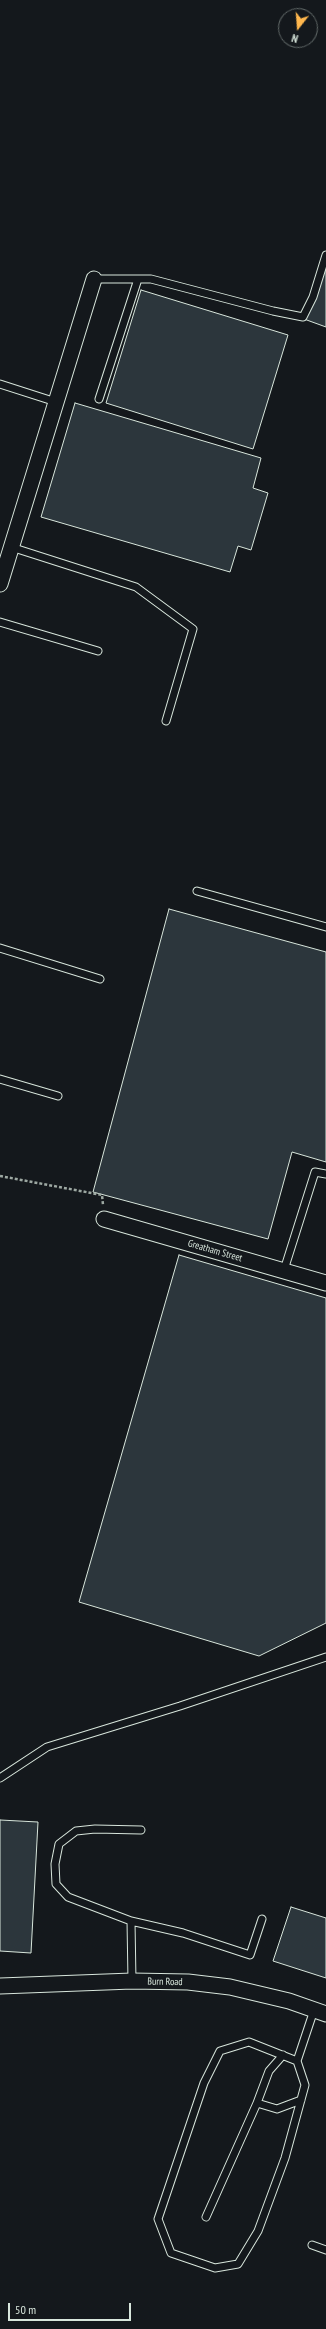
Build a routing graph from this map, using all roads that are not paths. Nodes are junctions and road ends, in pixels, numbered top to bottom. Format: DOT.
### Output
graph roads {
  1 [pos="326,255"];
  2 [pos="94,279"];
  3 [pos="138,279"];
  4 [pos="0,384"];
  5 [pos="99,399"];
  6 [pos="56,402"];
  7 [pos="11,547"];
  8 [pos="0,584"];
  9 [pos="0,622"];
  10 [pos="98,651"];
  11 [pos="166,720"];
  12 [pos="198,891"];
  13 [pos="326,927"];
  14 [pos="0,948"];
  15 [pos="100,979"];
  16 [pos="0,1079"];
  17 [pos="58,1096"];
  18 [pos="326,1174"];
  19 [pos="104,1219"];
  20 [pos="284,1270"];
  21 [pos="326,1282"];
  22 [pos="326,1657"];
  23 [pos="0,1778"];
  24 [pos="141,1830"];
  25 [pos="262,1919"];
  26 [pos="131,1921"];
  27 [pos="132,1981"];
  28 [pos="0,1986"];
  29 [pos="320,2012"];
  30 [pos="283,2055"];
  31 [pos="297,2061"];
  32 [pos="301,2100"];
  33 [pos="257,2103"];
  34 [pos="206,2218"];
  35 [pos="312,2244"];
  36 [pos="326,2250"];
  1 -- 3 [label="lane"];
  2 -- 3 [label="lane"];
  2 -- 6 [label="street"];
  3 -- 5 [label="lane"];
  4 -- 6 [label="lane"];
  6 -- 7 [label="street"];
  7 -- 8 [label="street"];
  7 -- 11 [label="lane"];
  9 -- 10 [label="lane"];
  12 -- 13 [label="lane"];
  14 -- 15 [label="lane"];
  16 -- 17 [label="lane"];
  18 -- 20 [label="lane"];
  19 -- 20 [label="street, Greatham Street"];
  20 -- 21 [label="street, Greatham Street"];
  22 -- 23 [label="lane"];
  24 -- 26 [label="lane"];
  25 -- 26 [label="lane"];
  26 -- 27 [label="lane"];
  27 -- 28 [label="street, Burn Road"];
  27 -- 29 [label="street, Burn Road"];
  29 -- 31 [label="lane"];
  30 -- 31 [label="lane"];
  30 -- 32 [label="lane"];
  30 -- 33 [label="lane"];
  31 -- 32 [label="lane"];
  32 -- 33 [label="lane"];
  33 -- 34 [label="lane"];
  35 -- 36 [label="lane"];
}
